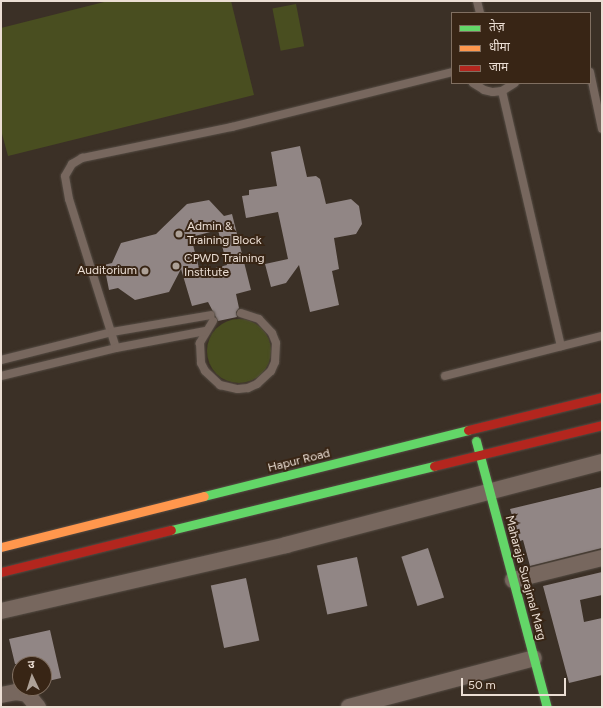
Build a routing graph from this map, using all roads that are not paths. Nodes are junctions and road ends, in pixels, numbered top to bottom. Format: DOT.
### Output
graph roads {
  1 [pos="476,1"];
  2 [pos="480,12"];
  3 [pos="451,72"];
  4 [pos="591,77"];
  5 [pos="475,84"];
  6 [pos="513,84"];
  7 [pos="502,91"];
  8 [pos="602,128"];
  9 [pos="241,313"];
  10 [pos="205,331"];
  11 [pos="112,332"];
  12 [pos="602,336"];
  13 [pos="561,346"];
  14 [pos="116,348"];
  15 [pos="1,360"];
  16 [pos="1,376"];
  17 [pos="446,376"];
  18 [pos="602,397"];
  19 [pos="602,425"];
  20 [pos="473,431"];
  21 [pos="481,455"];
  22 [pos="602,462"];
  23 [pos="490,491"];
  24 [pos="1,547"];
  25 [pos="602,558"];
  26 [pos="1,572"];
  27 [pos="514,580"];
  28 [pos="1,611"];
  29 [pos="534,658"];
  30 [pos="1,695"];
  31 [pos="38,707"];
  32 [pos="349,707"];
  33 [pos="547,707"];
  1 -- 2 [label="lane"];
  3 -- 11 [label="lane"];
  4 -- 8 [label="lane"];
  5 -- 7 [label="lane"];
  6 -- 7 [label="lane"];
  7 -- 13 [label="lane"];
  9 -- 10 [label="lane"];
  10 -- 11 [label="lane"];
  10 -- 14 [label="lane"];
  11 -- 14 [label="lane"];
  11 -- 15 [label="lane"];
  12 -- 13 [label="lane"];
  13 -- 17 [label="lane"];
  14 -- 16 [label="lane"];
  18 -- 20 [label="main road, Hapur Road"];
  19 -- 21 [label="main road"];
  20 -- 21 [label="main road, Maharaja Surajmal Marg"];
  20 -- 24 [label="main road, Hapur Road"];
  21 -- 23 [label="main road, Maharaja Surajmal Marg"];
  21 -- 26 [label="main road"];
  22 -- 23 [label="street"];
  23 -- 27 [label="main road, Maharaja Surajmal Marg"];
  23 -- 28 [label="street"];
  25 -- 27 [label="street"];
  27 -- 29 [label="main road, Maharaja Surajmal Marg"];
  29 -- 32 [label="street"];
  29 -- 33 [label="main road, Maharaja Surajmal Marg"];
  30 -- 31 [label="street"];
}
